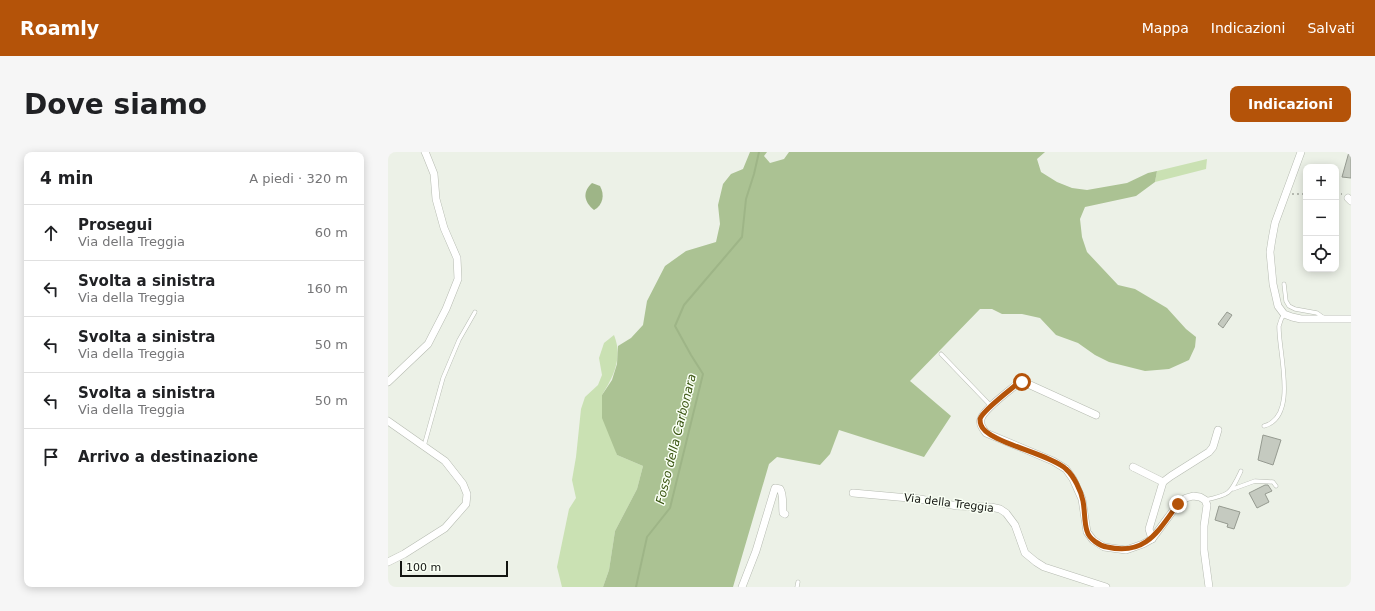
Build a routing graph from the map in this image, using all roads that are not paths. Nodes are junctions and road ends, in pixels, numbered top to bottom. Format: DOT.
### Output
graph roads {
  1 [pos="424,152"];
  2 [pos="1301,152"];
  3 [pos="1284,284"];
  4 [pos="475,312"];
  5 [pos="1284,314"];
  6 [pos="1325,319"];
  7 [pos="1351,319"];
  8 [pos="941,354"];
  9 [pos="388,382"];
  10 [pos="991,406"];
  11 [pos="1096,415"];
  12 [pos="388,421"];
  13 [pos="1264,426"];
  14 [pos="1218,430"];
  15 [pos="424,446"];
  16 [pos="1133,467"];
  17 [pos="1241,471"];
  18 [pos="1163,482"];
  19 [pos="1276,486"];
  20 [pos="1233,489"];
  21 [pos="853,493"];
  22 [pos="1205,500"];
  23 [pos="785,514"];
  24 [pos="1152,538"];
  25 [pos="388,562"];
  26 [pos="798,582"];
  27 [pos="742,587"];
  28 [pos="797,587"];
  29 [pos="1106,587"];
  30 [pos="1209,587"];
  1 -- 9 [label="street"];
  2 -- 5 [label="street"];
  3 -- 6 [label="lane"];
  4 -- 15 [label="lane"];
  5 -- 6 [label="street"];
  5 -- 13 [label="lane"];
  6 -- 7 [label="street"];
  8 -- 10 [label="lane"];
  10 -- 11 [label="street"];
  10 -- 24 [label="street"];
  12 -- 15 [label="street"];
  14 -- 18 [label="street"];
  15 -- 25 [label="street"];
  16 -- 18 [label="street"];
  17 -- 20 [label="lane"];
  18 -- 24 [label="street"];
  19 -- 20 [label="lane"];
  20 -- 22 [label="lane"];
  21 -- 29 [label="street, Via della Treggia"];
  22 -- 24 [label="street"];
  22 -- 30 [label="street"];
  23 -- 27 [label="street"];
  26 -- 28 [label="lane"];
}
